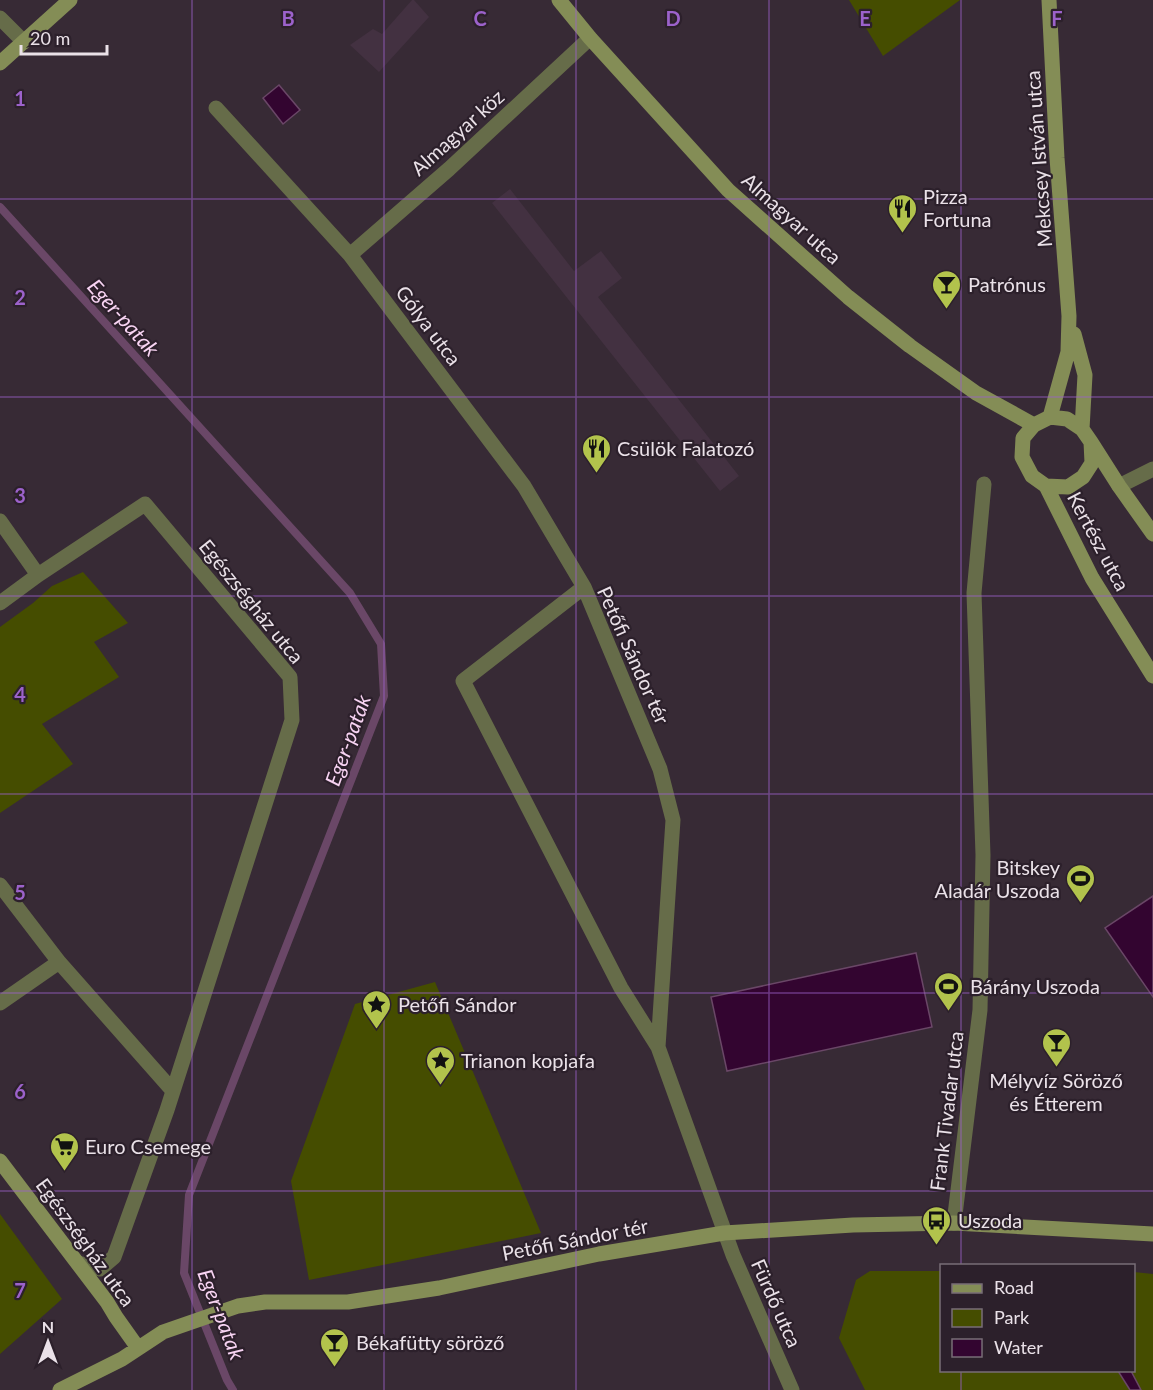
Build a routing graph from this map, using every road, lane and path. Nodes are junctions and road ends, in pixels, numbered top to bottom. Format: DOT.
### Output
graph roads {
  1 [pos="69,0"];
  2 [pos="560,0"];
  3 [pos="1050,0"];
  4 [pos="0,18"];
  5 [pos="590,38"];
  6 [pos="24,42"];
  7 [pos="0,63"];
  8 [pos="216,108"];
  9 [pos="350,255"];
  10 [pos="1069,316"];
  11 [pos="1050,417"];
  12 [pos="1034,424"];
  13 [pos="1082,429"];
  14 [pos="1091,442"];
  15 [pos="1153,469"];
  16 [pos="984,484"];
  17 [pos="1046,486"];
  18 [pos="1119,486"];
  19 [pos="0,521"];
  20 [pos="1153,534"];
  21 [pos="38,575"];
  22 [pos="584,587"];
  23 [pos="0,603"];
  24 [pos="1153,676"];
  25 [pos="0,885"];
  26 [pos="59,962"];
  27 [pos="0,1003"];
  28 [pos="658,1047"];
  29 [pos="174,1091"];
  30 [pos="0,1161"];
  31 [pos="954,1223"];
  32 [pos="724,1233"];
  33 [pos="1153,1234"];
  34 [pos="78,1263"];
  35 [pos="138,1348"];
  36 [pos="60,1390"];
  37 [pos="792,1390"];
  1 -- 6 [label="street"];
  2 -- 5 [label="street, Almagyar utca"];
  3 -- 10 [label="street, Mekcsey István utca"];
  4 -- 6 [label="street"];
  5 -- 9 [label="street, Almagyar köz"];
  5 -- 12 [label="street, Almagyar utca"];
  6 -- 7 [label="street"];
  8 -- 9 [label="street, Gólya utca"];
  9 -- 22 [label="street, Gólya utca"];
  10 -- 11 [label="street, Mekcsey István utca"];
  10 -- 13 [label="street, Mekcsey István utca"];
  11 -- 12 [label="street"];
  11 -- 13 [label="street"];
  12 -- 17 [label="street"];
  13 -- 14 [label="street"];
  14 -- 17 [label="street"];
  14 -- 18 [label="street"];
  15 -- 18 [label="street"];
  16 -- 31 [label="street, Frank Tivadar utca"];
  17 -- 24 [label="street, Kertész utca"];
  18 -- 20 [label="street"];
  19 -- 21 [label="street"];
  21 -- 23 [label="street, Egészségház utca"];
  21 -- 29 [label="street, Egészségház utca"];
  22 -- 28 [label="street, Petőfi Sándor tér"];
  22 -- 28 [label="street, Petőfi Sándor tér"];
  25 -- 26 [label="street"];
  26 -- 27 [label="street"];
  26 -- 29 [label="street"];
  28 -- 32 [label="street, Petőfi Sándor tér"];
  29 -- 34 [label="street, Egészségház utca"];
  30 -- 34 [label="street, Egészségház utca"];
  31 -- 32 [label="street"];
  31 -- 33 [label="street"];
  32 -- 35 [label="street, Petőfi Sándor tér"];
  32 -- 37 [label="street, Fürdő utca"];
  34 -- 35 [label="street, Egészségház utca"];
  35 -- 36 [label="street, Petőfi Sándor tér"];
}
